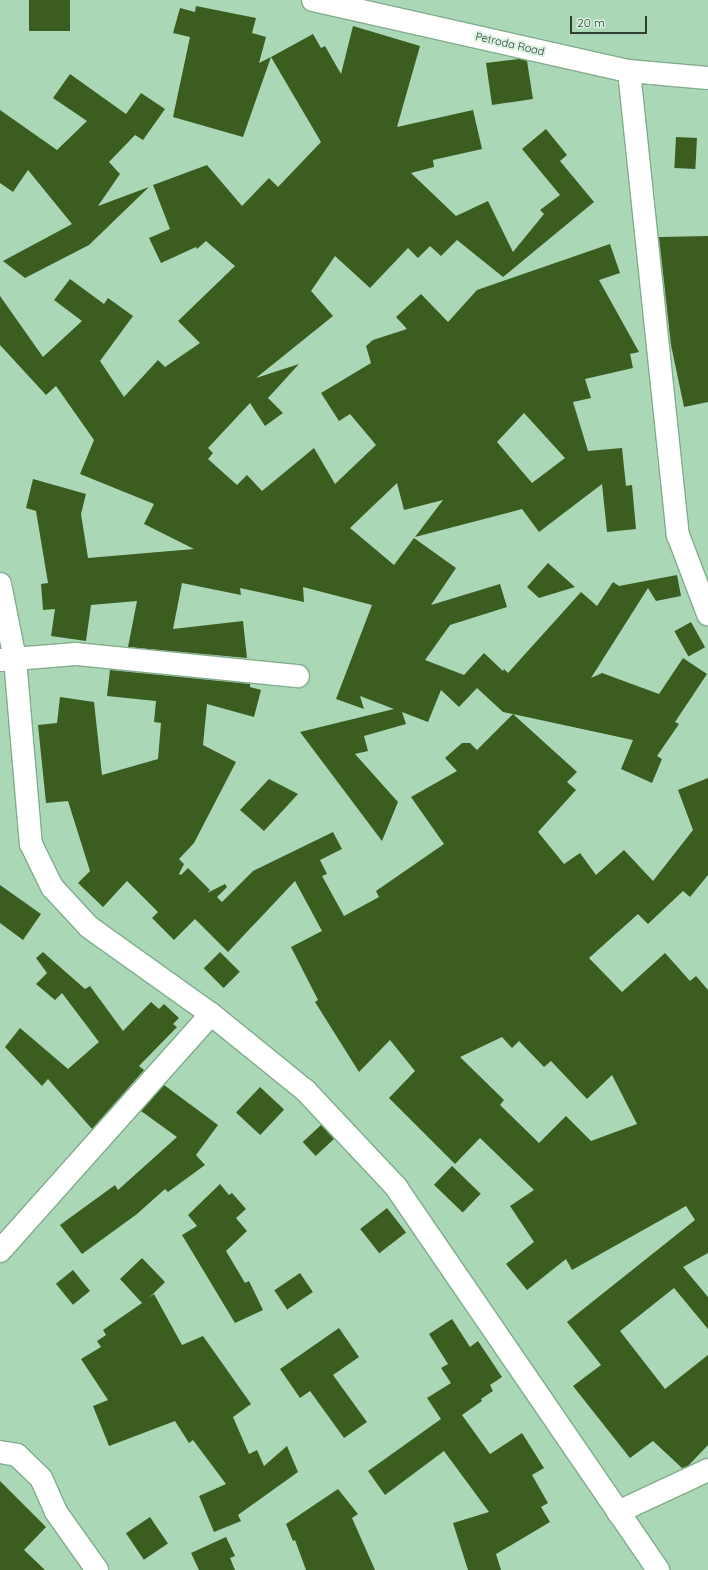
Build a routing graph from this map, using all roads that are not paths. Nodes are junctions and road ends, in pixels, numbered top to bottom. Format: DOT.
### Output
graph roads {
  1 [pos="313,0"];
  2 [pos="629,71"];
  3 [pos="708,78"];
  4 [pos="0,584"];
  5 [pos="708,614"];
  6 [pos="8,660"];
  7 [pos="298,676"];
  8 [pos="211,1014"];
  9 [pos="0,1251"];
  10 [pos="0,1452"];
  11 [pos="708,1470"];
  12 [pos="618,1512"];
  13 [pos="97,1570"];
  14 [pos="658,1570"];
  1 -- 2 [label="street, Petroda Road"];
  2 -- 3 [label="street, Petroda Road"];
  2 -- 5 [label="street"];
  4 -- 6 [label="street"];
  6 -- 7 [label="street"];
  6 -- 8 [label="street"];
  8 -- 9 [label="street"];
  8 -- 12 [label="street"];
  10 -- 13 [label="street"];
  11 -- 12 [label="street"];
  12 -- 14 [label="street"];
}
